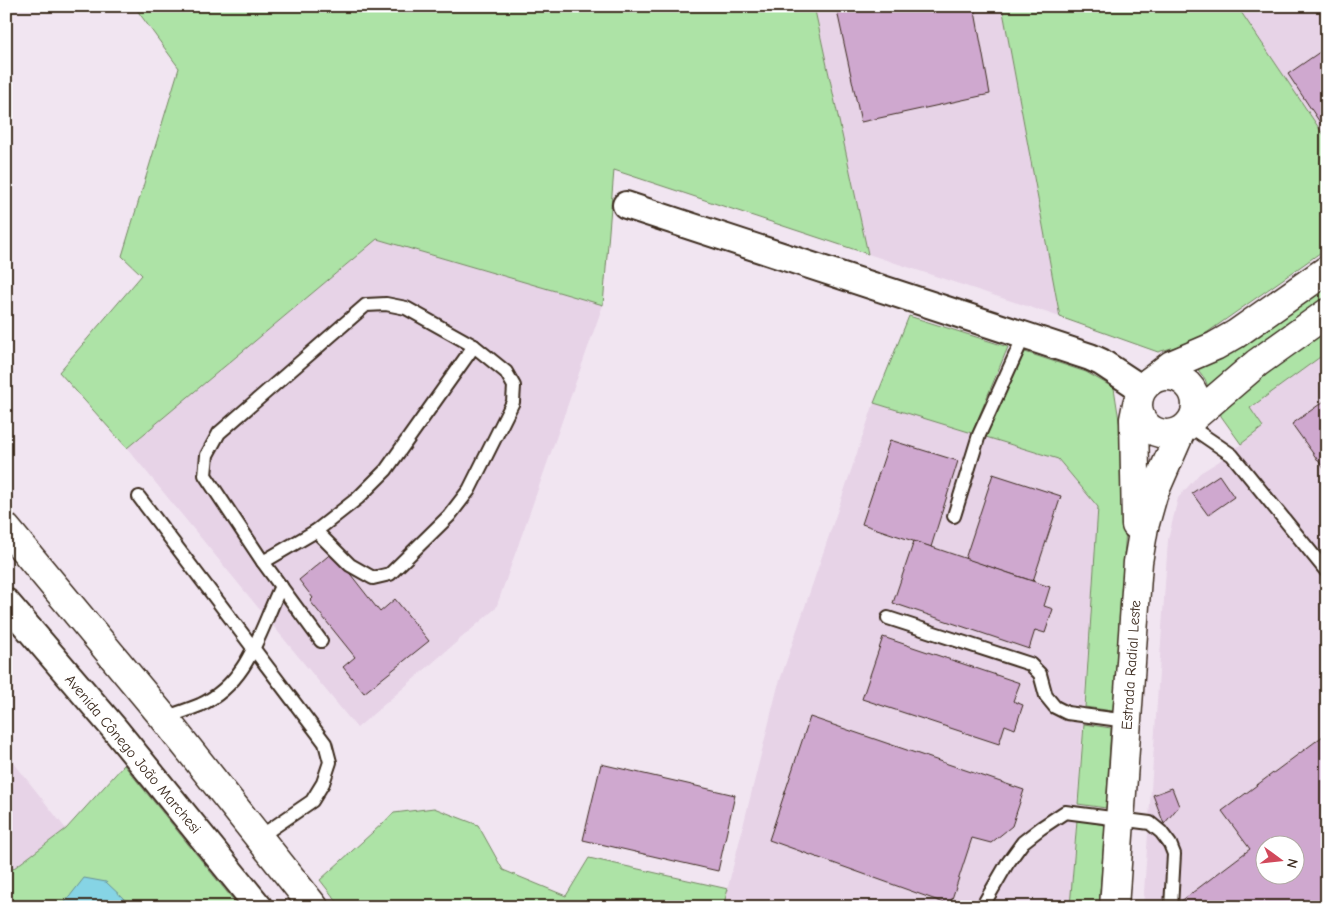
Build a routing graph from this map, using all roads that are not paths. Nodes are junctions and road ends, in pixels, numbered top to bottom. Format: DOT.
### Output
graph roads {
  1 [pos="626,205"];
  2 [pos="1327,270"];
  3 [pos="1327,313"];
  4 [pos="1024,336"];
  5 [pos="474,346"];
  6 [pos="1143,389"];
  7 [pos="1188,424"];
  8 [pos="139,497"];
  9 [pos="954,516"];
  10 [pos="6,528"];
  11 [pos="316,531"];
  12 [pos="263,562"];
  13 [pos="1138,562"];
  14 [pos="1327,572"];
  15 [pos="281,586"];
  16 [pos="6,602"];
  17 [pos="888,618"];
  18 [pos="321,641"];
  19 [pos="253,648"];
  20 [pos="164,718"];
  21 [pos="1127,722"];
  22 [pos="1120,818"];
  23 [pos="258,838"];
  24 [pos="259,907"];
  25 [pos="314,907"];
  26 [pos="982,907"];
  27 [pos="1114,907"];
  28 [pos="1171,907"];
  1 -- 4 [label="street"];
  2 -- 6 [label="street"];
  3 -- 7 [label="street, Estrada Radial Leste"];
  4 -- 6 [label="street"];
  4 -- 9 [label="lane"];
  5 -- 11 [label="lane"];
  5 -- 11 [label="lane"];
  5 -- 12 [label="lane"];
  6 -- 7 [label="street"];
  6 -- 7 [label="street"];
  6 -- 13 [label="street"];
  7 -- 13 [label="street, Estrada Radial Leste"];
  7 -- 14 [label="lane"];
  8 -- 19 [label="lane"];
  10 -- 20 [label="street"];
  11 -- 12 [label="lane"];
  12 -- 15 [label="lane"];
  13 -- 21 [label="street, Estrada Radial Leste"];
  15 -- 18 [label="lane"];
  15 -- 19 [label="lane"];
  16 -- 24 [label="street, Avenida Cônego João Marchesi"];
  17 -- 21 [label="lane"];
  19 -- 20 [label="lane"];
  19 -- 23 [label="lane"];
  20 -- 23 [label="street"];
  21 -- 22 [label="street, Estrada Radial Leste"];
  22 -- 26 [label="lane"];
  22 -- 27 [label="street, Estrada Radial Leste"];
  22 -- 28 [label="lane"];
  23 -- 25 [label="street"];
}
